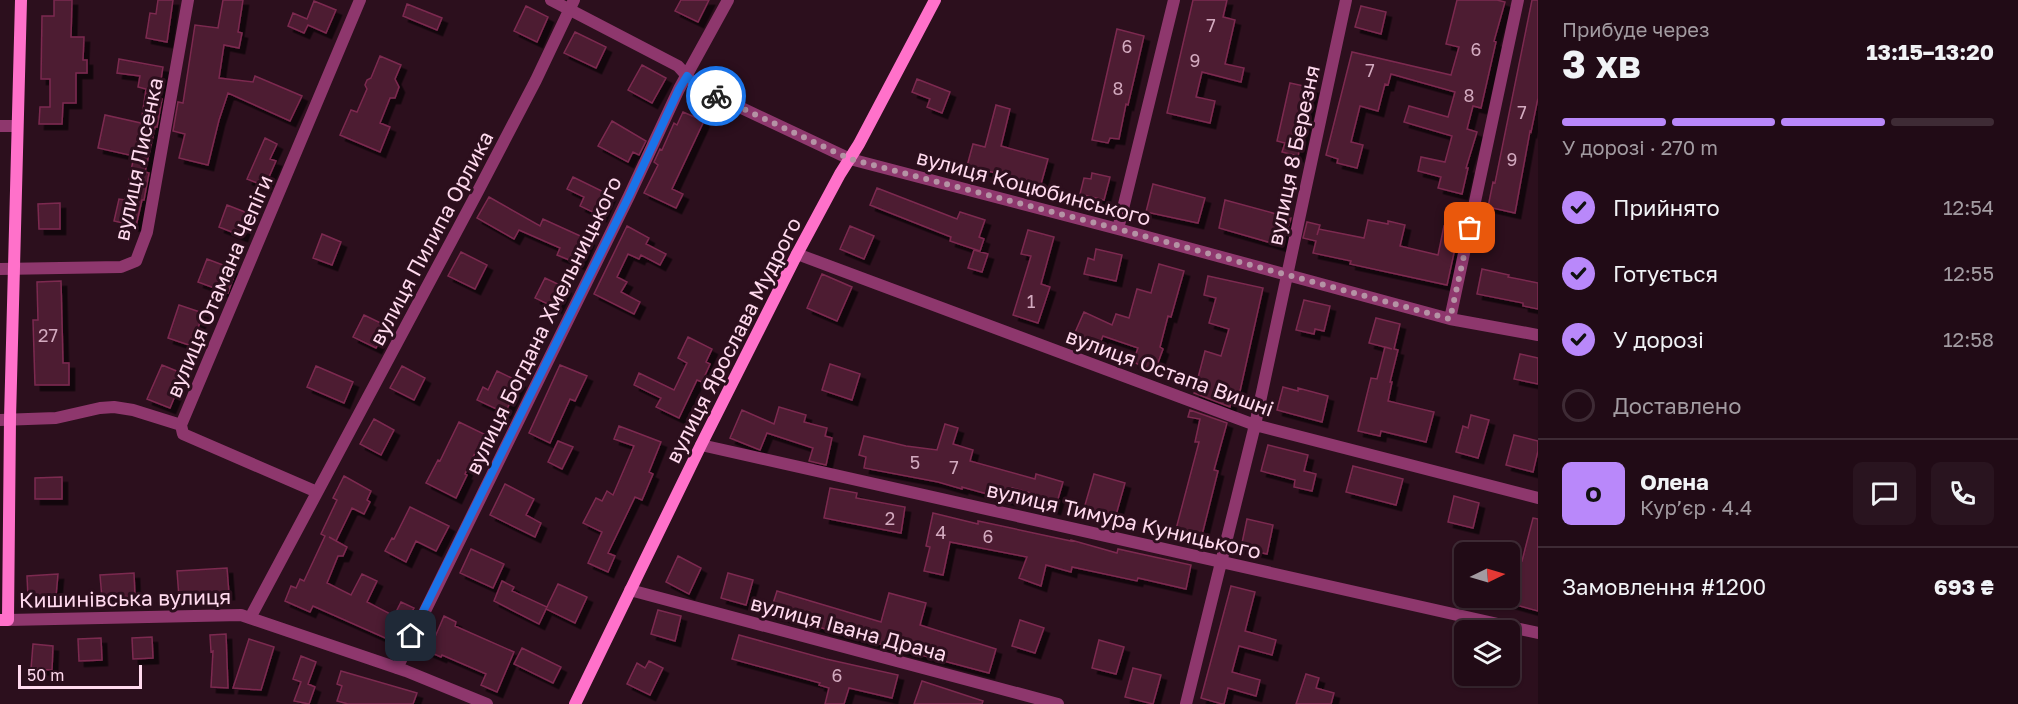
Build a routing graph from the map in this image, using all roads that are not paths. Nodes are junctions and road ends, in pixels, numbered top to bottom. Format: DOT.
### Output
graph roads {
  1 [pos="21,0"];
  2 [pos="189,0"];
  3 [pos="360,0"];
  4 [pos="551,0"];
  5 [pos="728,0"];
  6 [pos="935,0"];
  7 [pos="1173,0"];
  8 [pos="1346,0"];
  9 [pos="1518,0"];
  10 [pos="572,5"];
  11 [pos="687,76"];
  12 [pos="0,126"];
  13 [pos="17,126"];
  14 [pos="850,159"];
  15 [pos="1118,229"];
  16 [pos="797,254"];
  17 [pos="14,268"];
  18 [pos="0,269"];
  19 [pos="1287,275"];
  20 [pos="1450,319"];
  21 [pos="1538,335"];
  22 [pos="5,419"];
  23 [pos="181,425"];
  24 [pos="1255,425"];
  25 [pos="701,445"];
  26 [pos="317,492"];
  27 [pos="1538,498"];
  28 [pos="1221,562"];
  29 [pos="630,590"];
  30 [pos="250,618"];
  31 [pos="4,620"];
  32 [pos="1538,633"];
  33 [pos="397,668"];
  34 [pos="487,704"];
  35 [pos="575,704"];
  36 [pos="1058,704"];
  37 [pos="1186,704"];
  1 -- 13 [label="street"];
  2 -- 17 [label="street, вулиця Лисенка"];
  3 -- 23 [label="street, вулиця Отамана Чепіги"];
  4 -- 10 [label="street, вулиця Коцюбинського"];
  5 -- 11 [label="street, вулиця Богдана Хмельницького"];
  6 -- 14 [label="street, вулиця Ярослава Мудрого"];
  7 -- 15 [label="street"];
  8 -- 19 [label="street, вулиця 8 Березня"];
  9 -- 20 [label="street"];
  10 -- 11 [label="street, вулиця Коцюбинського"];
  10 -- 26 [label="street, вулиця Пилипа Орлика"];
  11 -- 14 [label="street, вулиця Коцюбинського"];
  11 -- 33 [label="street, вулиця Богдана Хмельницького"];
  12 -- 13 [label="street"];
  13 -- 17 [label="street"];
  14 -- 15 [label="street, вулиця Коцюбинського"];
  14 -- 16 [label="street, вулиця Ярослава Мудрого"];
  15 -- 19 [label="street, вулиця Коцюбинського"];
  16 -- 24 [label="street, вулиця Остапа Вишні"];
  16 -- 25 [label="street, вулиця Ярослава Мудрого"];
  17 -- 18 [label="street, вулиця Лисенка"];
  17 -- 22 [label="street"];
  19 -- 20 [label="street, вулиця Коцюбинського"];
  19 -- 24 [label="street, вулиця 8 Березня"];
  20 -- 21 [label="street, вулиця Коцюбинського"];
  22 -- 23 [label="street, вулиця Отамана Чепіги"];
  22 -- 31 [label="street"];
  23 -- 26 [label="street"];
  24 -- 27 [label="street, вулиця Остапа Вишні"];
  24 -- 28 [label="street, вулиця 8 Березня"];
  25 -- 28 [label="street, вулиця Тимура Куницького"];
  25 -- 29 [label="street, вулиця Ярослава Мудрого"];
  26 -- 30 [label="street, вулиця Пилипа Орлика"];
  28 -- 32 [label="street, вулиця Тимура Куницького"];
  28 -- 37 [label="street, вулиця 8 Березня"];
  29 -- 35 [label="street, вулиця Ярослава Мудрого"];
  29 -- 36 [label="street, вулиця Івана Драча"];
  30 -- 31 [label="street, Кишинівська вулиця"];
  30 -- 33 [label="street, Кишинівська вулиця"];
  33 -- 34 [label="street, Кишинівська вулиця"];
}
